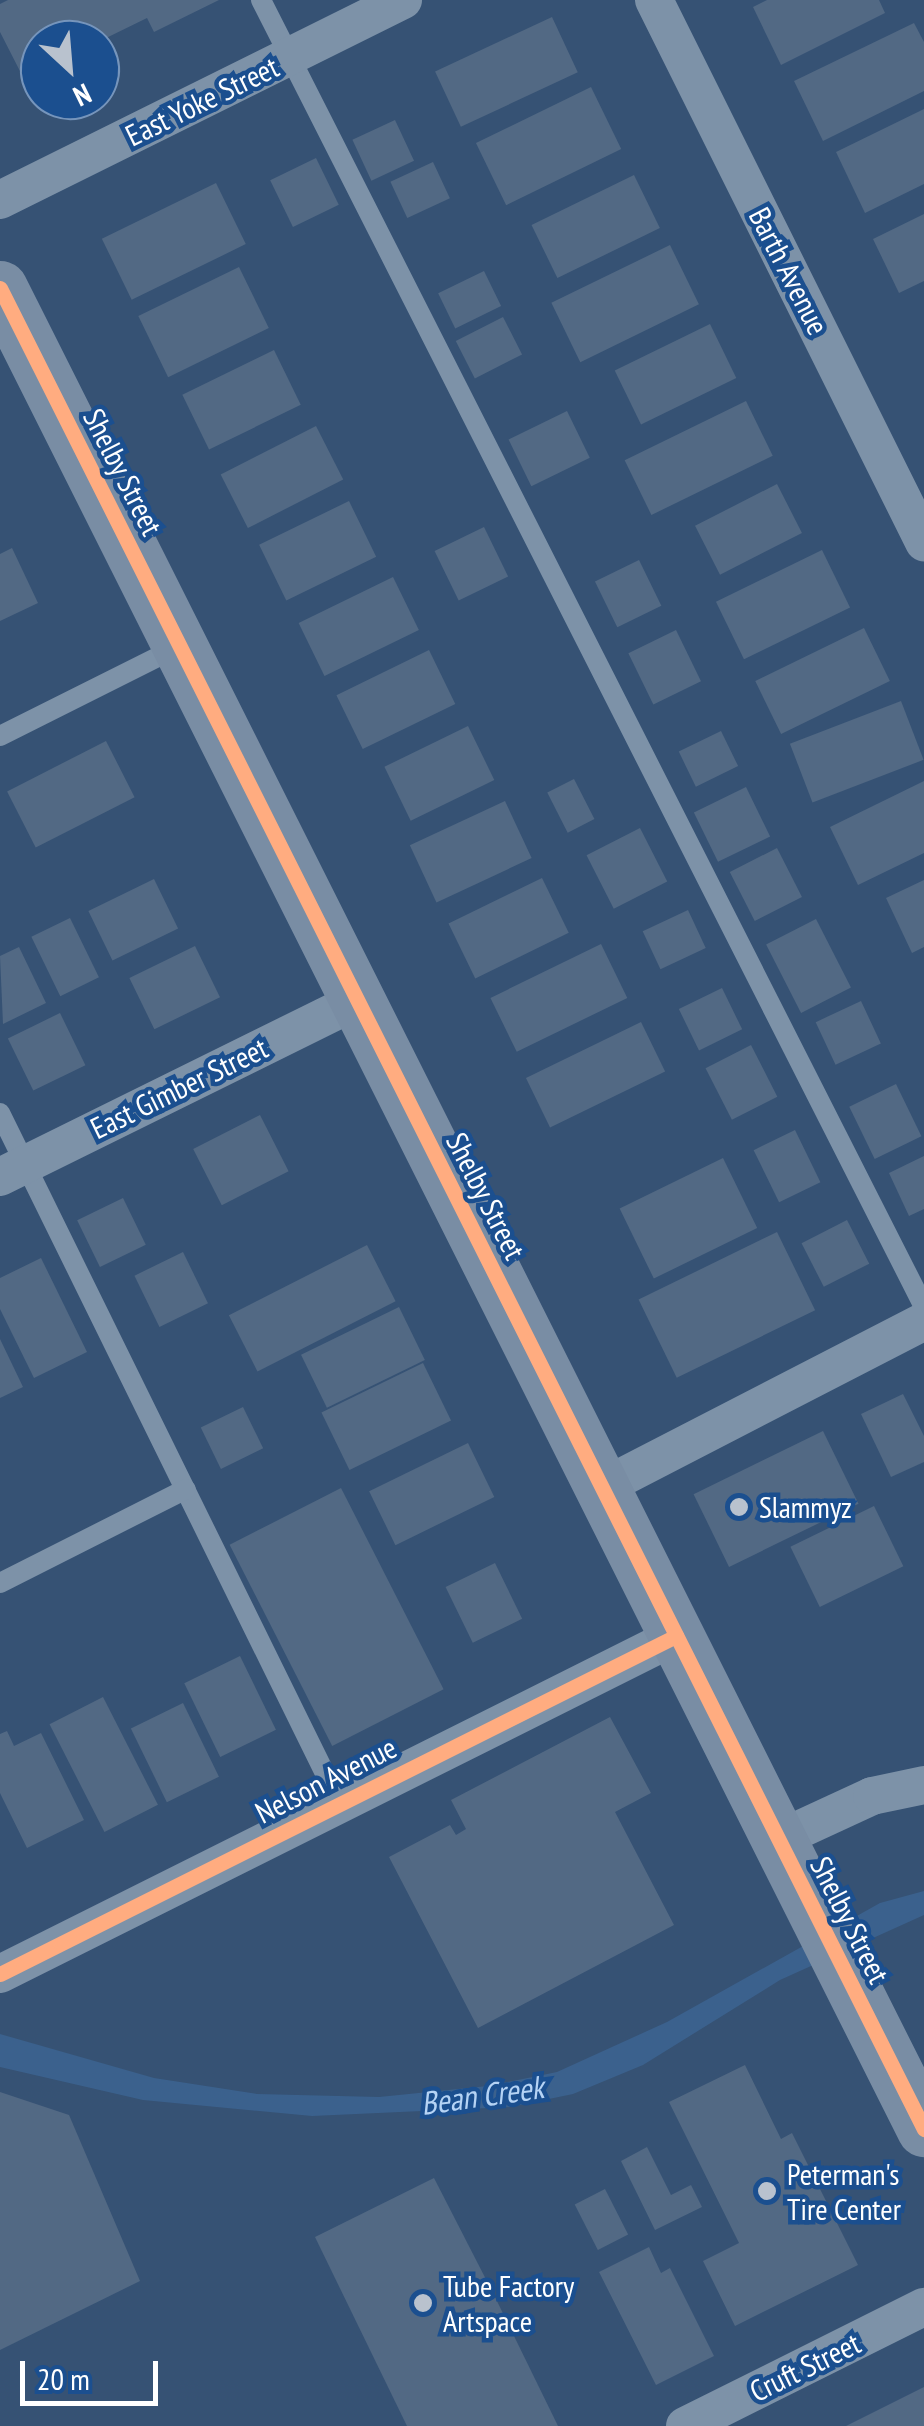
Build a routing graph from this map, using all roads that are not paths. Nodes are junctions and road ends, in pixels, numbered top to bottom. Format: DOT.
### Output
graph roads {
  1 [pos="261,0"];
  2 [pos="403,0"];
  3 [pos="654,0"];
  4 [pos="291,56"];
  5 [pos="0,200"];
  6 [pos="0,288"];
  7 [pos="924,542"];
  8 [pos="180,646"];
  9 [pos="0,736"];
  10 [pos="358,1000"];
  11 [pos="0,1112"];
  12 [pos="13,1171"];
  13 [pos="924,1307"];
  14 [pos="924,1321"];
  15 [pos="602,1488"];
  16 [pos="186,1489"];
  17 [pos="0,1583"];
  18 [pos="676,1636"];
  19 [pos="924,1785"];
  20 [pos="340,1804"];
  21 [pos="788,1859"];
  22 [pos="0,1974"];
  23 [pos="924,2129"];
  24 [pos="924,2308"];
  25 [pos="686,2426"];
  1 -- 4 [label="lane"];
  2 -- 4 [label="street, East Yoke Street"];
  3 -- 7 [label="street, Barth Avenue"];
  4 -- 5 [label="street, East Yoke Street"];
  4 -- 13 [label="lane"];
  6 -- 8 [label="main road, Shelby Street"];
  8 -- 9 [label="lane"];
  8 -- 10 [label="main road, Shelby Street"];
  10 -- 12 [label="street, East Gimber Street"];
  10 -- 15 [label="main road, Shelby Street"];
  11 -- 12 [label="lane"];
  12 -- 16 [label="lane"];
  14 -- 15 [label="street"];
  15 -- 18 [label="main road, Shelby Street"];
  16 -- 17 [label="lane"];
  16 -- 20 [label="lane"];
  18 -- 20 [label="street, Nelson Avenue"];
  18 -- 21 [label="main road, Shelby Street"];
  19 -- 21 [label="street"];
  20 -- 22 [label="street, Nelson Avenue"];
  21 -- 23 [label="main road, Shelby Street"];
  24 -- 25 [label="street, Cruft Street"];
}
